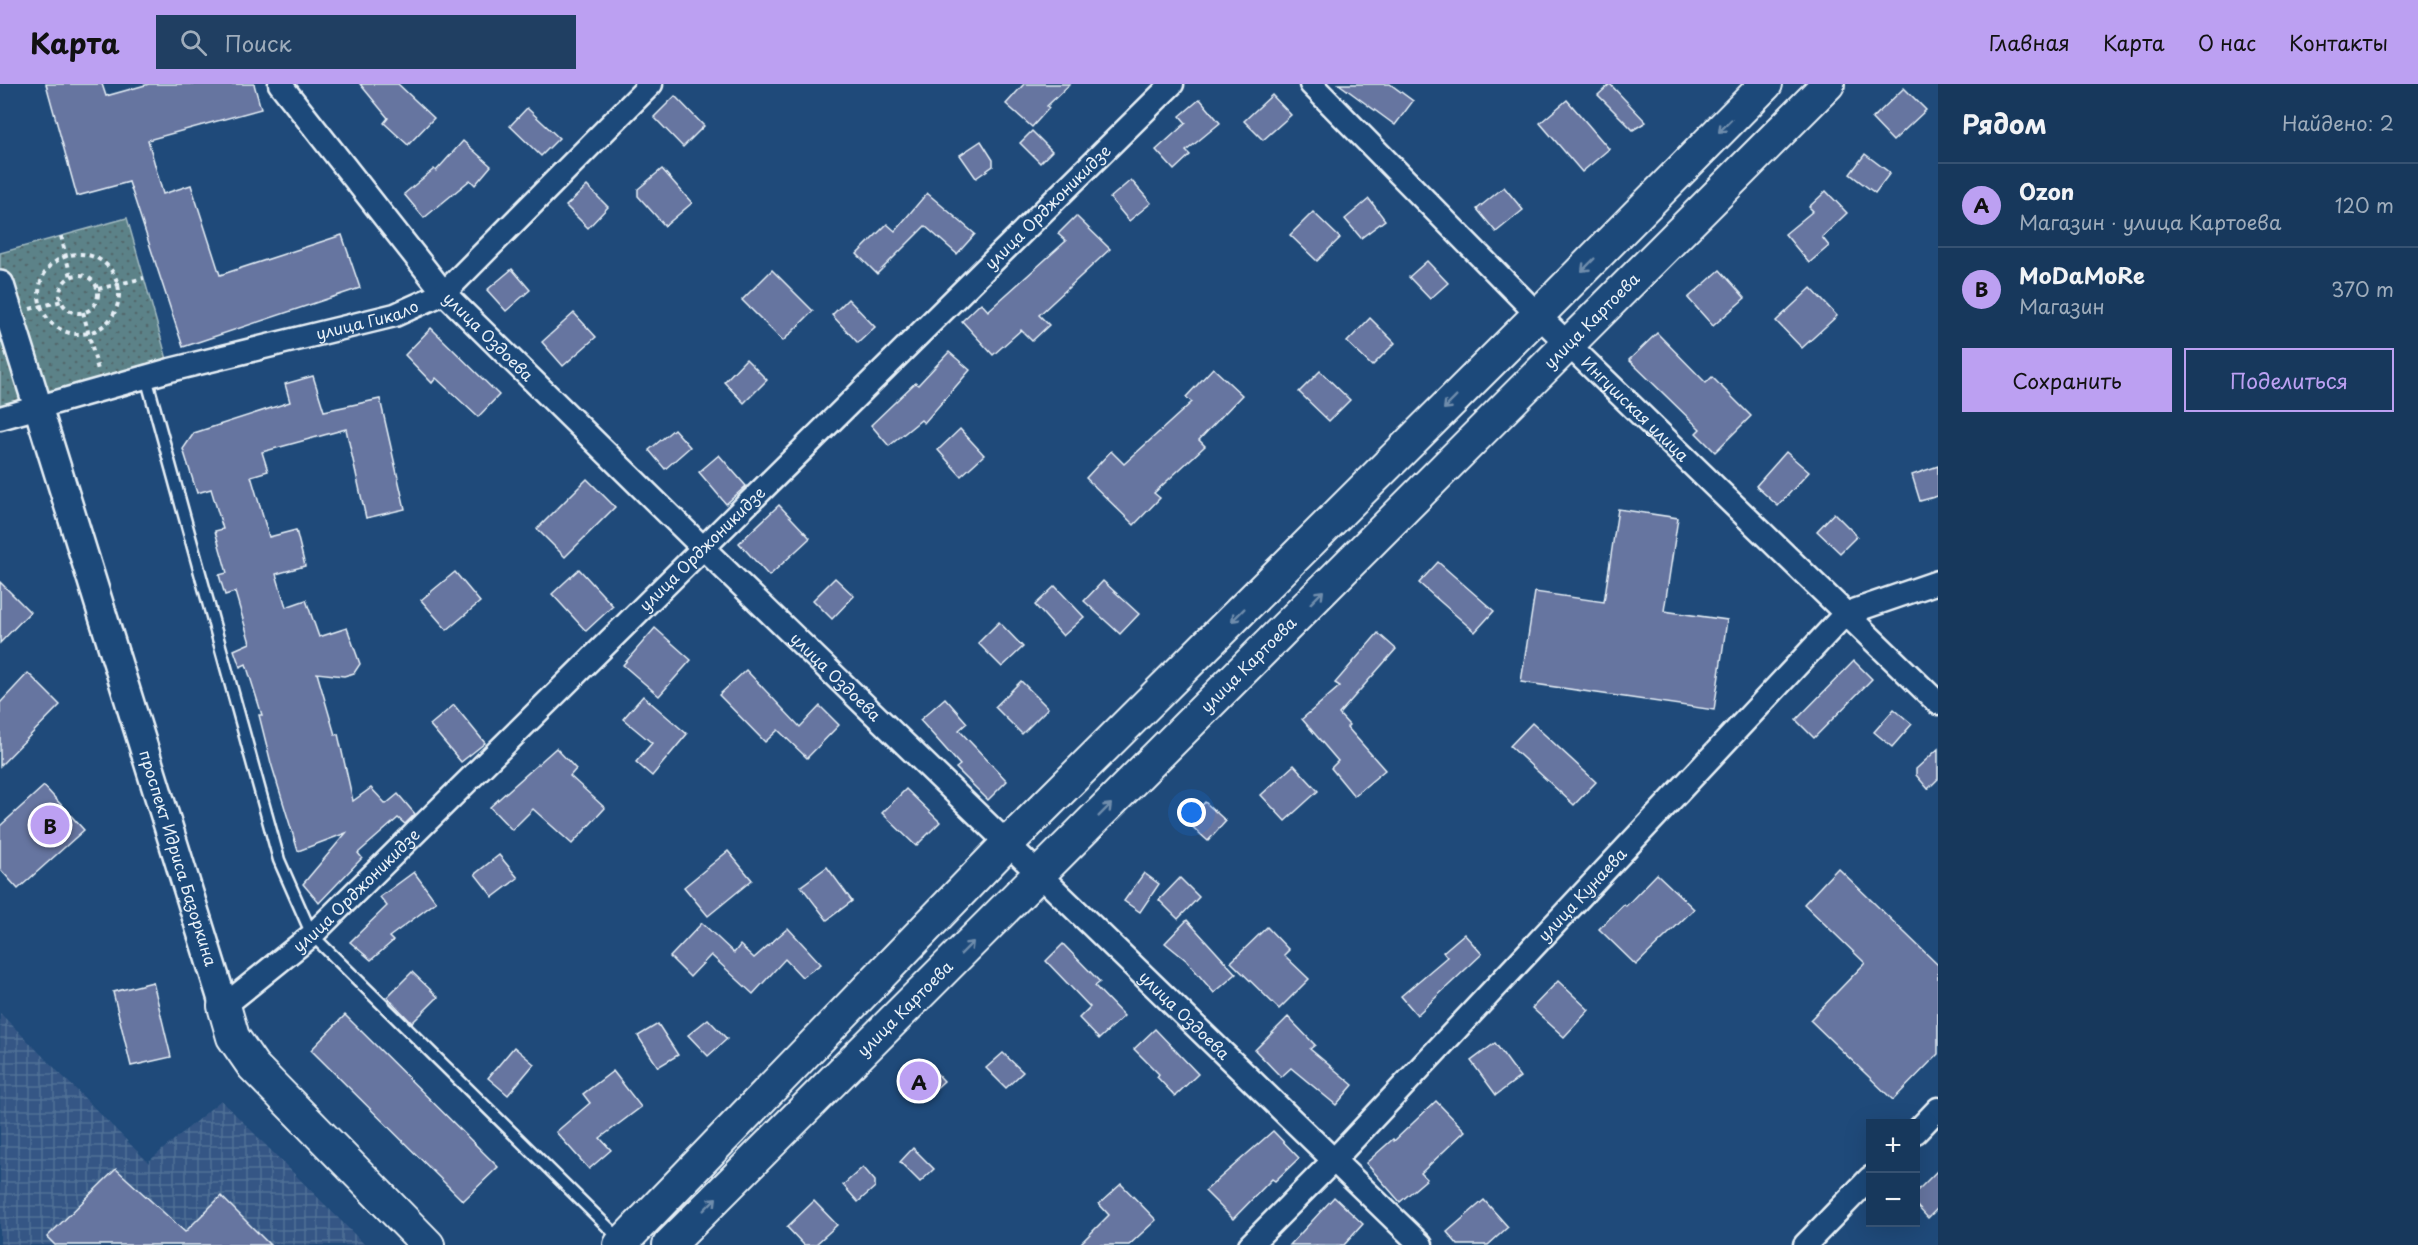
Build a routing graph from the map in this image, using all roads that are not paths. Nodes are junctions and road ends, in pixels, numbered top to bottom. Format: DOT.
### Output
graph roads {
  1 [pos="280,84"];
  2 [pos="651,84"];
  3 [pos="1172,84"];
  4 [pos="1311,84"];
  5 [pos="1766,84"];
  6 [pos="1828,84"];
  7 [pos="0,285"];
  8 [pos="444,293"];
  9 [pos="1538,315"];
  10 [pos="1569,344"];
  11 [pos="146,377"];
  12 [pos="38,407"];
  13 [pos="0,418"];
  14 [pos="702,547"];
  15 [pos="1938,582"];
  16 [pos="1845,615"];
  17 [pos="1938,703"];
  18 [pos="1007,844"];
  19 [pos="1041,875"];
  20 [pos="312,935"];
  21 [pos="224,1006"];
  22 [pos="1938,1109"];
  23 [pos="1920,1128"];
  24 [pos="1333,1161"];
  25 [pos="1866,1182"];
  26 [pos="621,1244"];
  27 [pos="429,1245"];
  28 [pos="669,1245"];
  29 [pos="1250,1245"];
  30 [pos="1421,1245"];
  31 [pos="1805,1245"];
  1 -- 8 [label="street, улица Оздоева"];
  2 -- 8 [label="street, улица Гикало"];
  3 -- 14 [label="street, улица Орджоникидзе"];
  4 -- 9 [label="street, Ингушская улица"];
  5 -- 9 [label="main road, one-way"];
  6 -- 10 [label="main road, улица Картоева"];
  7 -- 12 [label="street, проспект Идриса Базоркина"];
  8 -- 11 [label="street, улица Гикало"];
  8 -- 14 [label="street, улица Оздоева"];
  9 -- 10 [label="street, Ингушская улица"];
  9 -- 18 [label="main road, one-way"];
  10 -- 16 [label="street, Ингушская улица"];
  19 -- 10 [label="main road, улица Картоева, one-way"];
  11 -- 12 [label="street, улица Гикало"];
  11 -- 20 [label="lane"];
  12 -- 13 [label="street"];
  12 -- 21 [label="street, проспект Идриса Базоркина"];
  14 -- 18 [label="street, улица Оздоева"];
  14 -- 20 [label="street, улица Орджоникидзе"];
  15 -- 16 [label="street, улица Кунаева"];
  16 -- 17 [label="street, Ингушская улица"];
  16 -- 24 [label="street, улица Кунаева"];
  18 -- 19 [label="street, улица Оздоева"];
  18 -- 26 [label="main road"];
  19 -- 24 [label="street, улица Оздоева"];
  28 -- 19 [label="main road, улица Картоева, one-way"];
  20 -- 21 [label="street, улица Орджоникидзе"];
  20 -- 26 [label="lane"];
  21 -- 27 [label="main road, проспект Идриса Базоркина"];
  22 -- 23 [label="street"];
  24 -- 29 [label="street, улица Кунаева"];
  24 -- 30 [label="street, улица Оздоева"];
  25 -- 31 [label="street"];
}
